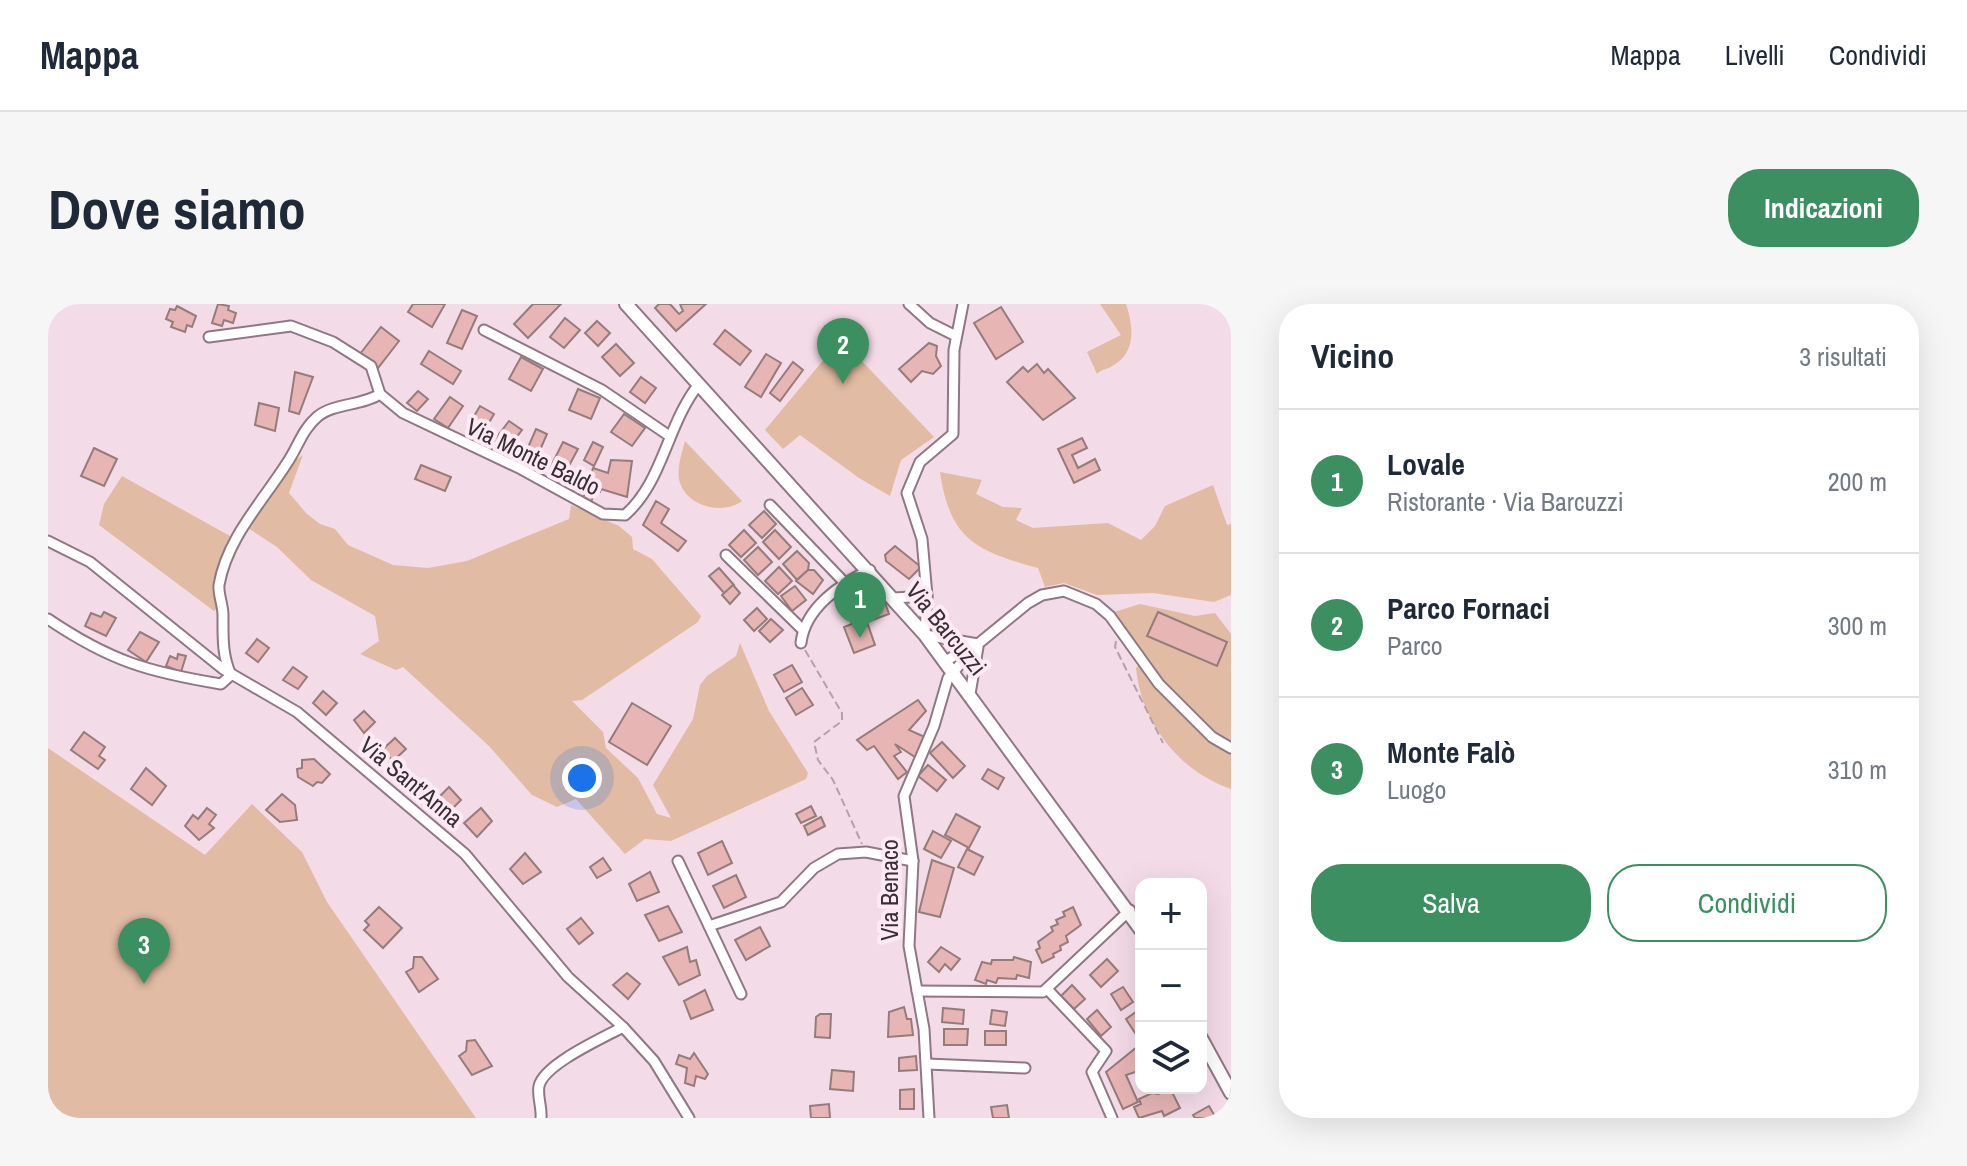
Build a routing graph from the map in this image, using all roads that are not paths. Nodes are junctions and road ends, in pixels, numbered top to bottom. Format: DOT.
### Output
graph roads {
  1 [pos="626,304"];
  2 [pos="909,304"];
  3 [pos="963,304"];
  4 [pos="484,330"];
  5 [pos="956,336"];
  6 [pos="209,337"];
  7 [pos="699,384"];
  8 [pos="380,394"];
  9 [pos="668,435"];
  10 [pos="770,505"];
  11 [pos="48,541"];
  12 [pos="726,555"];
  13 [pos="870,570"];
  14 [pos="844,582"];
  15 [pos="927,596"];
  16 [pos="894,598"];
  17 [pos="48,619"];
  18 [pos="803,630"];
  19 [pos="925,635"];
  20 [pos="801,643"];
  21 [pos="978,644"];
  22 [pos="945,661"];
  23 [pos="954,673"];
  24 [pos="231,675"];
  25 [pos="970,694"];
  26 [pos="1231,748"];
  27 [pos="678,861"];
  28 [pos="913,861"];
  29 [pos="1130,910"];
  30 [pos="1135,919"];
  31 [pos="709,926"];
  32 [pos="1048,990"];
  33 [pos="917,991"];
  34 [pos="741,994"];
  35 [pos="623,1027"];
  36 [pos="1207,1049"];
  37 [pos="927,1064"];
  38 [pos="1025,1068"];
  39 [pos="1231,1093"];
  40 [pos="541,1118"];
  41 [pos="689,1118"];
  42 [pos="929,1118"];
  43 [pos="1112,1118"];
  1 -- 7 [label="street, Via Barcuzzi"];
  2 -- 5 [label="street"];
  3 -- 5 [label="street"];
  4 -- 9 [label="street"];
  5 -- 15 [label="street"];
  6 -- 8 [label="street, Via Monte Baldo"];
  7 -- 9 [label="street, Via Monte Baldo"];
  7 -- 13 [label="street, Via Barcuzzi"];
  8 -- 9 [label="street, Via Monte Baldo"];
  8 -- 24 [label="street"];
  10 -- 14 [label="street"];
  11 -- 24 [label="street, Via Sant'Anna"];
  12 -- 18 [label="street"];
  13 -- 14 [label="street"];
  13 -- 16 [label="street, Via Barcuzzi"];
  14 -- 18 [label="street"];
  15 -- 16 [label="street"];
  15 -- 19 [label="street"];
  16 -- 19 [label="street, Via Barcuzzi"];
  17 -- 24 [label="street"];
  18 -- 20 [label="street"];
  19 -- 21 [label="street"];
  19 -- 22 [label="street, Via Barcuzzi"];
  21 -- 22 [label="street"];
  21 -- 23 [label="street, Via Benaco"];
  21 -- 25 [label="street"];
  21 -- 26 [label="street"];
  22 -- 23 [label="street, Via Barcuzzi"];
  23 -- 25 [label="street, Via Barcuzzi"];
  23 -- 28 [label="street, Via Benaco"];
  24 -- 35 [label="street, Via Sant'Anna"];
  25 -- 29 [label="street, Via Barcuzzi"];
  27 -- 31 [label="street"];
  28 -- 31 [label="street"];
  28 -- 33 [label="street, Via Benaco"];
  29 -- 30 [label="street, Via Barcuzzi"];
  29 -- 32 [label="street"];
  31 -- 34 [label="street"];
  32 -- 33 [label="street"];
  32 -- 43 [label="street"];
  33 -- 37 [label="street, Via Benaco"];
  35 -- 40 [label="street"];
  35 -- 41 [label="street, Via Sant'Anna"];
  36 -- 39 [label="street"];
  37 -- 38 [label="street"];
  37 -- 42 [label="street, Via Benaco"];
}
